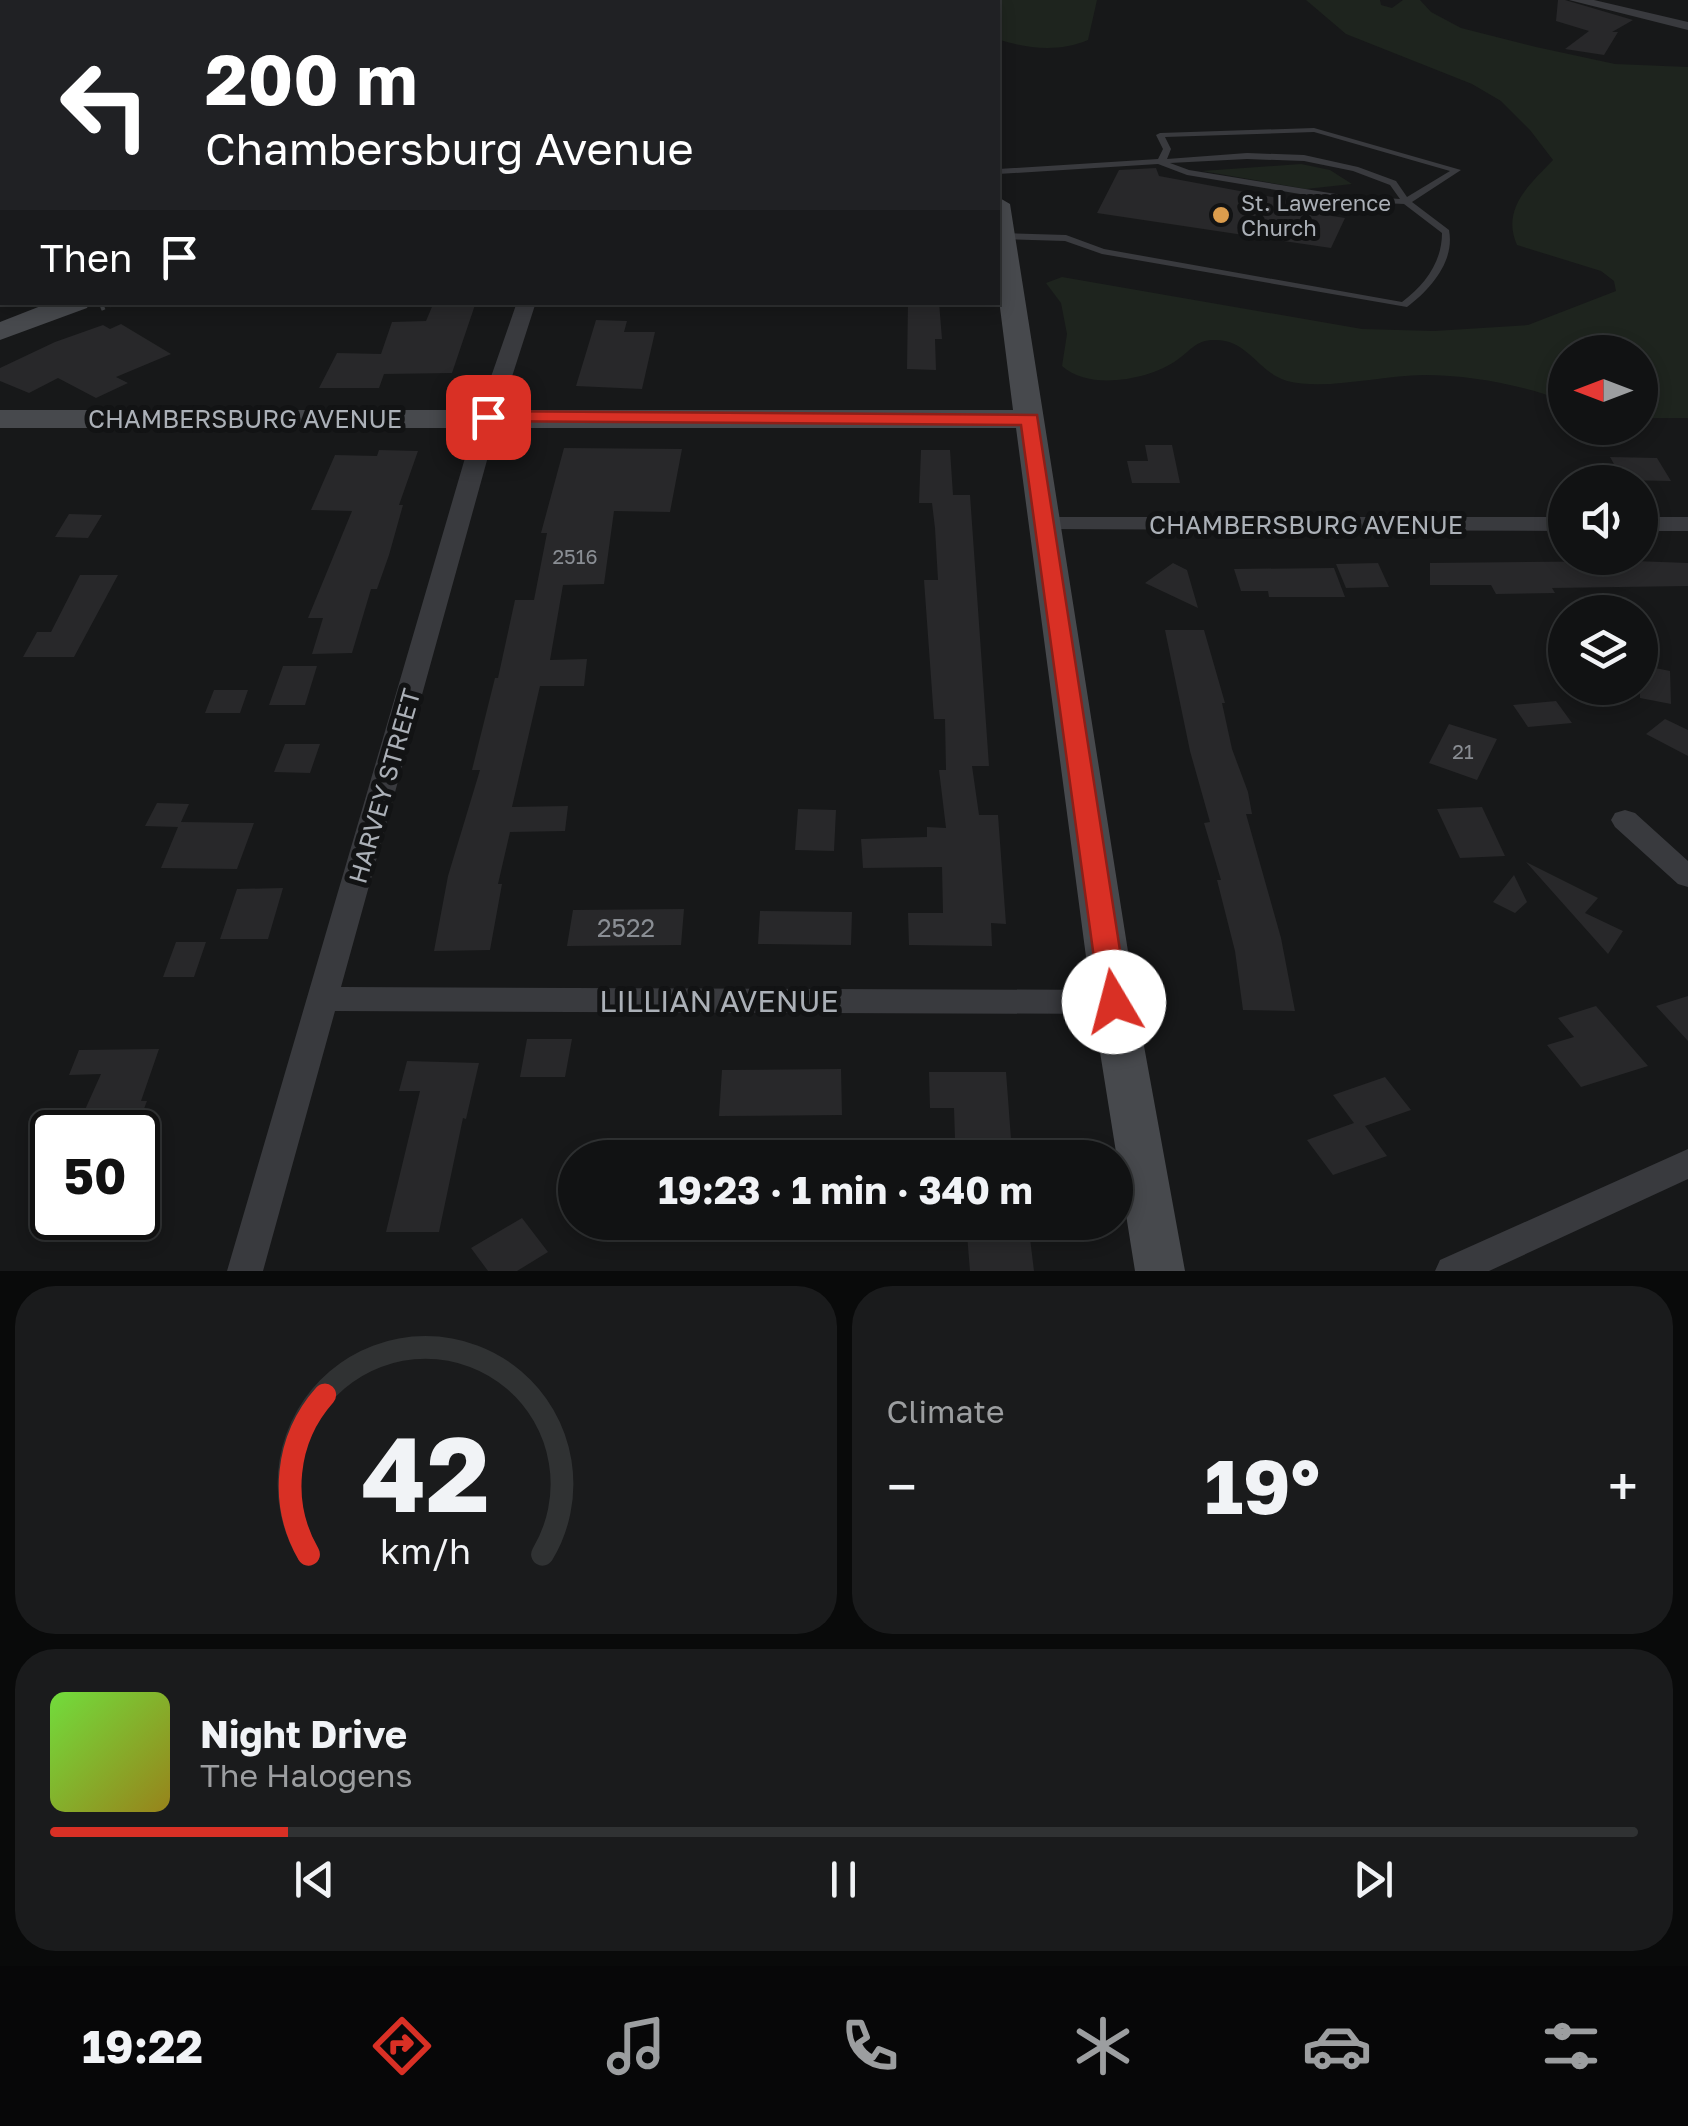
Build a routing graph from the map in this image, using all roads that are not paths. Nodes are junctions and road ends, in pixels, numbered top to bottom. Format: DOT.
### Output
graph roads {
  1 [pos="1576,0"];
  2 [pos="1688,26"];
  3 [pos="1160,163"];
  4 [pos="1000,172"];
  5 [pos="1406,202"];
  6 [pos="1000,220"];
  7 [pos="1002,236"];
  8 [pos="69,305"];
  9 [pos="525,305"];
  10 [pos="0,332"];
  11 [pos="488,417"];
  12 [pos="0,419"];
  13 [pos="1030,419"];
  14 [pos="1047,524"];
  15 [pos="1548,524"];
  16 [pos="1658,524"];
  17 [pos="1688,524"];
  18 [pos="1625,820"];
  19 [pos="1688,877"];
  20 [pos="324,999"];
  21 [pos="1114,1002"];
  22 [pos="1688,1164"];
  23 [pos="246,1271"];
  24 [pos="1160,1271"];
  25 [pos="1453,1271"];
  1 -- 2 [label="street"];
  3 -- 4 [label="lane"];
  3 -- 5 [label="lane"];
  3 -- 5 [label="lane"];
  3 -- 5 [label="lane"];
  5 -- 7 [label="lane"];
  6 -- 7 [label="main road"];
  7 -- 13 [label="main road"];
  8 -- 10 [label="main road"];
  9 -- 11 [label="street, HARVEY STREET"];
  11 -- 12 [label="main road, CHAMBERSBURG AVENUE"];
  11 -- 13 [label="main road, CHAMBERSBURG AVENUE"];
  11 -- 20 [label="street, HARVEY STREET"];
  13 -- 14 [label="main road"];
  14 -- 15 [label="street, CHAMBERSBURG AVENUE"];
  14 -- 21 [label="main road"];
  16 -- 17 [label="street"];
  18 -- 19 [label="street"];
  20 -- 21 [label="street, LILLIAN AVENUE"];
  20 -- 23 [label="street, HARVEY STREET"];
  21 -- 24 [label="main road"];
  22 -- 25 [label="street"];
}
